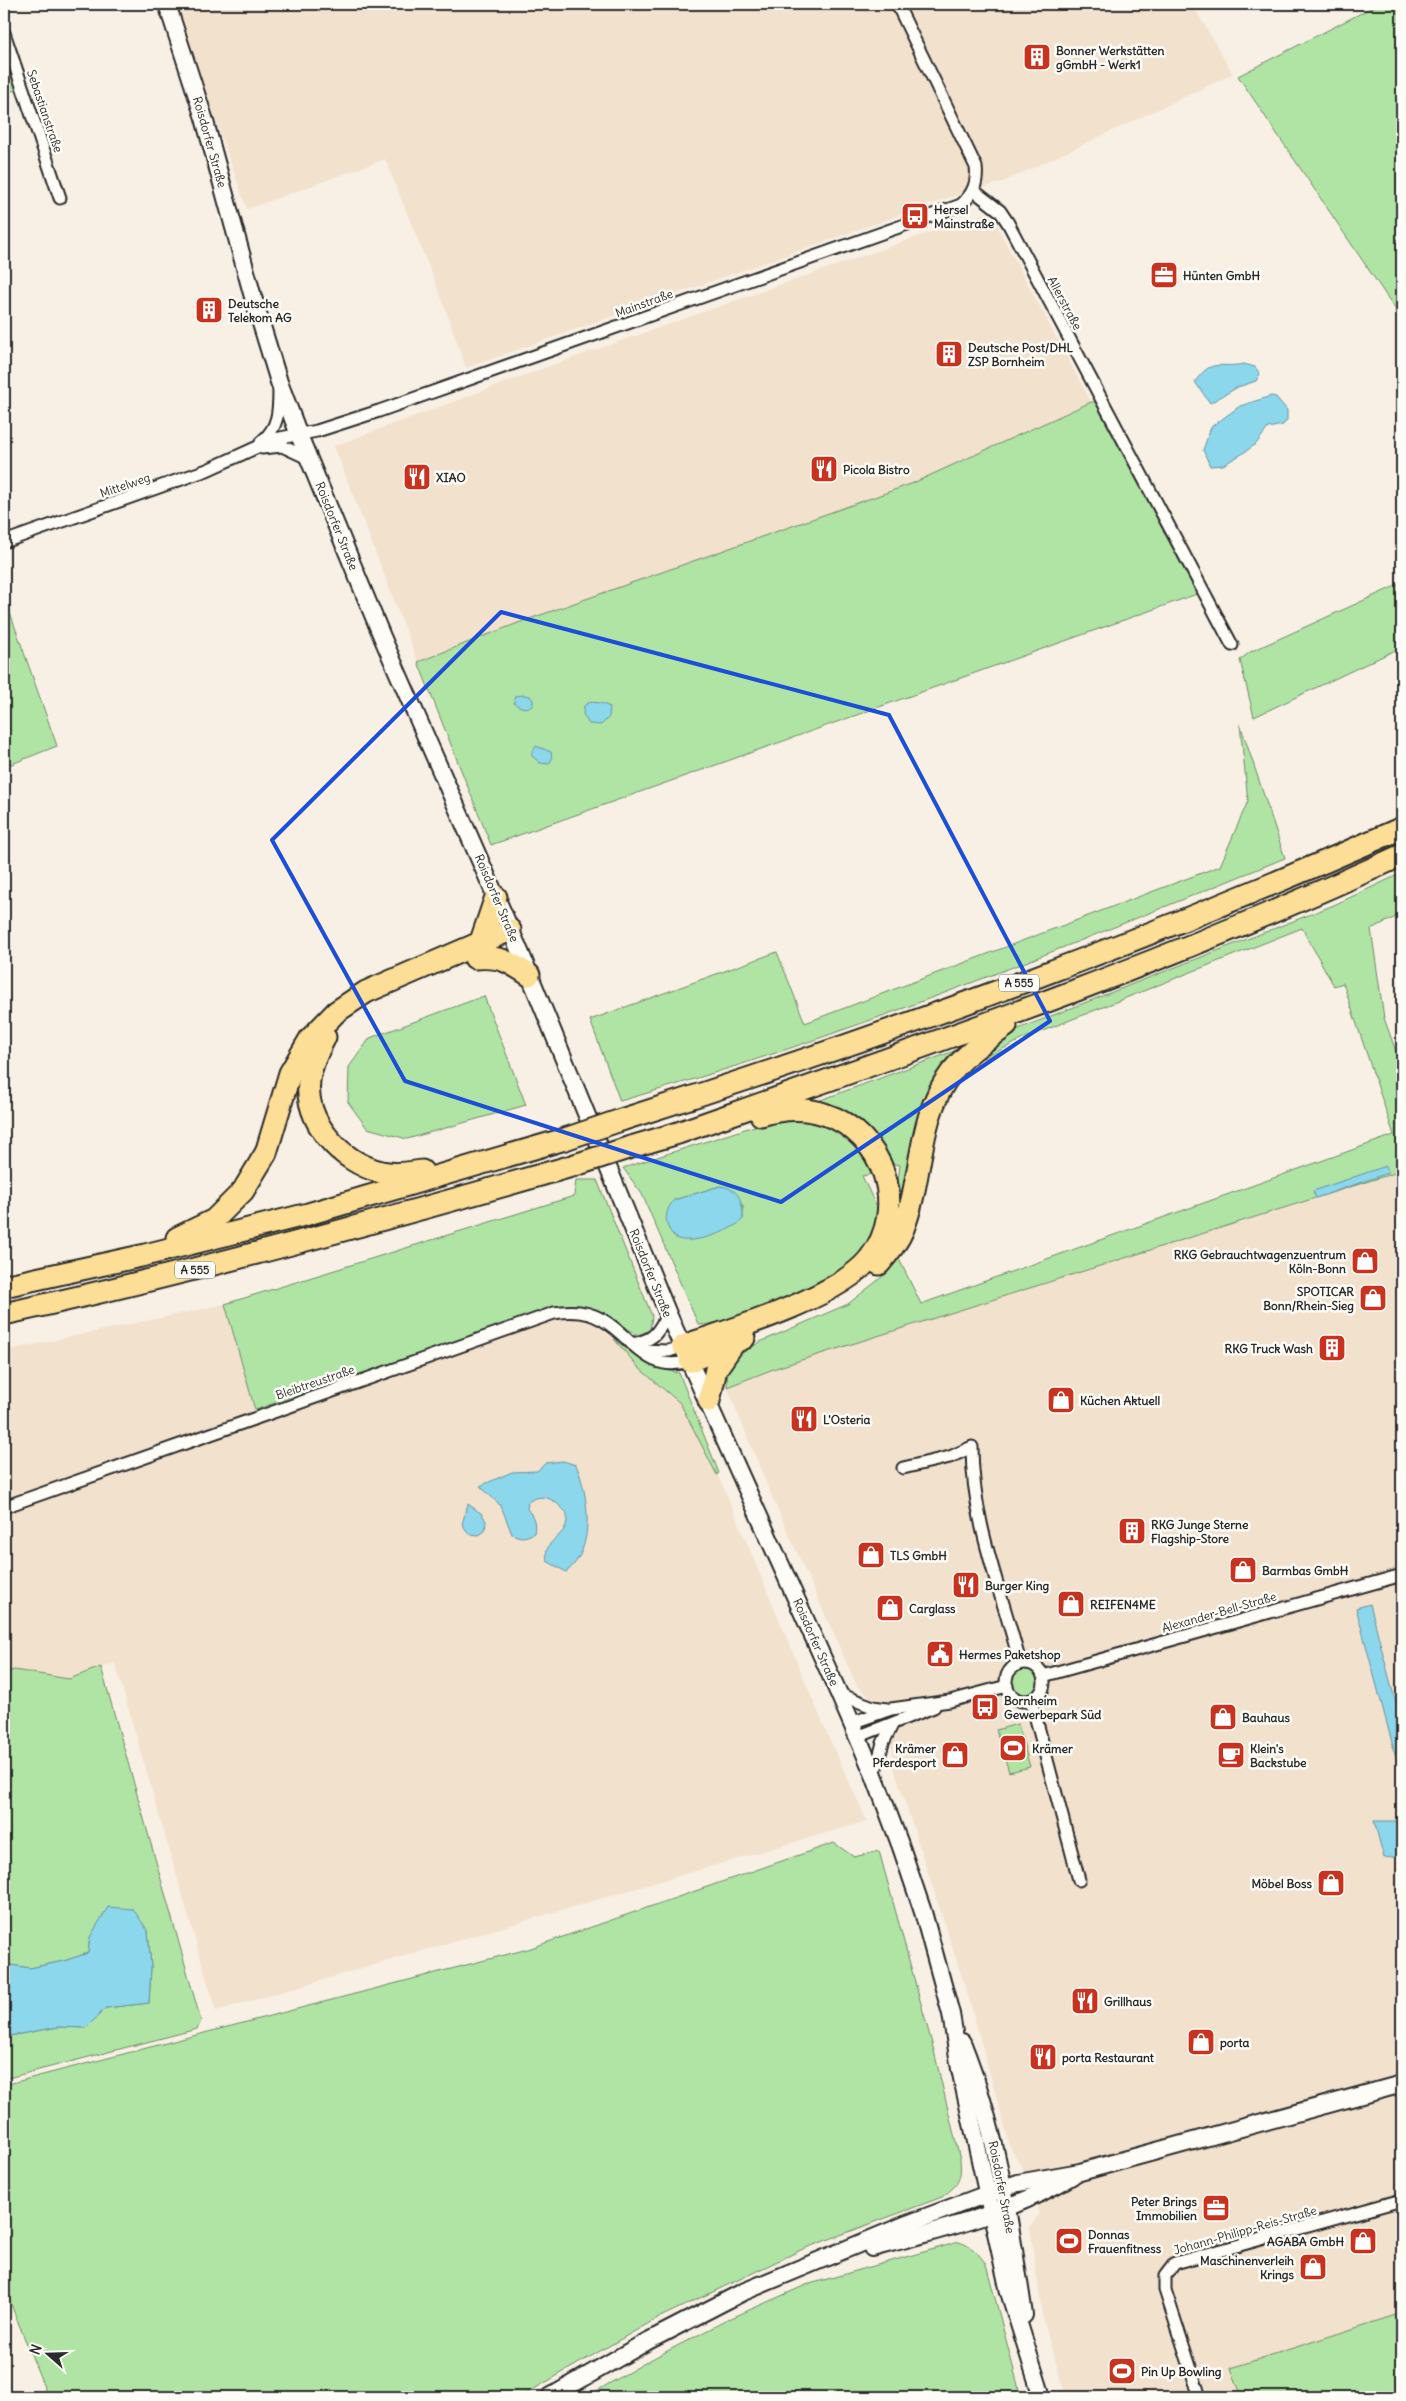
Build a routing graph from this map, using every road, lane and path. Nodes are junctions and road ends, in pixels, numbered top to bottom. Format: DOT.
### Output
graph roads {
  1 [pos="167,4"];
  2 [pos="898,4"];
  3 [pos="4,32"];
  4 [pos="974,190"];
  5 [pos="60,198"];
  6 [pos="279,382"];
  7 [pos="317,432"];
  8 [pos="299,435"];
  9 [pos="252,448"];
  10 [pos="310,459"];
  11 [pos="4,542"];
  12 [pos="1232,645"];
  13 [pos="1402,828"];
  14 [pos="1402,855"];
  15 [pos="496,897"];
  16 [pos="512,935"];
  17 [pos="478,950"];
  18 [pos="529,976"];
  19 [pos="1028,1010"];
  20 [pos="675,1134"];
  21 [pos="489,1161"];
  22 [pos="141,1256"];
  23 [pos="4,1286"];
  24 [pos="4,1314"];
  25 [pos="668,1314"];
  26 [pos="735,1342"];
  27 [pos="636,1347"];
  28 [pos="686,1353"];
  29 [pos="709,1401"];
  30 [pos="903,1468"];
  31 [pos="4,1507"];
  32 [pos="1402,1575"];
  33 [pos="1020,1663"];
  34 [pos="1043,1676"];
  35 [pos="1007,1686"];
  36 [pos="839,1694"];
  37 [pos="1031,1700"];
  38 [pos="950,1701"];
  39 [pos="891,1709"];
  40 [pos="892,1725"];
  41 [pos="854,1730"];
  42 [pos="874,1775"];
  43 [pos="1079,1880"];
  44 [pos="951,2014"];
  45 [pos="1402,2084"];
  46 [pos="1080,2172"];
  47 [pos="1003,2188"];
  48 [pos="987,2195"];
  49 [pos="1402,2200"];
  50 [pos="1007,2209"];
  51 [pos="991,2214"];
  52 [pos="817,2262"];
  53 [pos="1032,2364"];
  54 [pos="550,2397"];
  55 [pos="1042,2397"];
  56 [pos="1200,2397"];
  1 -- 6 [label="main road, Roisdorfer Straße"];
  2 -- 4 [label="street"];
  3 -- 5 [label="street, Sebastianstraße"];
  4 -- 7 [label="street, Mainstraße"];
  4 -- 12 [label="street, Allerstraße"];
  6 -- 8 [label="main road, Roisdorfer Straße"];
  6 -- 9 [label="street, Mittelweg"];
  7 -- 8 [label="street, Mittelweg"];
  8 -- 9 [label="street, Mittelweg"];
  8 -- 10 [label="main road, Roisdorfer Straße"];
  9 -- 10 [label="street, Mittelweg"];
  9 -- 11 [label="street, Mittelweg"];
  10 -- 15 [label="main road, Roisdorfer Straße"];
  13 -- 21 [label="highway, A 555, bridge"];
  14 -- 19 [label="highway, A 555"];
  15 -- 16 [label="main road, Roisdorfer Straße"];
  15 -- 17 [label="highway"];
  16 -- 17 [label="highway"];
  16 -- 18 [label="main road, Roisdorfer Straße"];
  17 -- 18 [label="highway"];
  17 -- 21 [label="highway"];
  17 -- 22 [label="highway"];
  18 -- 25 [label="main road, Roisdorfer Straße"];
  19 -- 20 [label="highway, A 555"];
  19 -- 26 [label="highway"];
  20 -- 24 [label="highway, A 555, bridge"];
  20 -- 28 [label="highway"];
  21 -- 22 [label="highway, A 555"];
  22 -- 23 [label="highway, A 555"];
  25 -- 27 [label="street"];
  25 -- 28 [label="main road, Roisdorfer Straße"];
  26 -- 28 [label="highway"];
  26 -- 29 [label="highway"];
  27 -- 28 [label="street"];
  27 -- 28 [label="street, Bleibtreustraße"];
  27 -- 31 [label="street, Bleibtreustraße"];
  28 -- 29 [label="main road, Roisdorfer Straße"];
  29 -- 36 [label="main road, Roisdorfer Straße"];
  30 -- 33 [label="street"];
  32 -- 34 [label="street, Alexander-Bell-Straße"];
  33 -- 34 [label="street"];
  33 -- 35 [label="street"];
  34 -- 37 [label="street"];
  35 -- 37 [label="street"];
  35 -- 38 [label="street"];
  36 -- 39 [label="street"];
  36 -- 41 [label="main road, Roisdorfer Straße"];
  37 -- 43 [label="street"];
  38 -- 39 [label="street"];
  38 -- 40 [label="street"];
  39 -- 41 [label="street"];
  40 -- 41 [label="street"];
  40 -- 42 [label="street"];
  41 -- 42 [label="main road, Roisdorfer Straße"];
  42 -- 44 [label="main road, Roisdorfer Straße"];
  44 -- 47 [label="main road, Roisdorfer Straße"];
  44 -- 48 [label="main road, Roisdorfer Straße"];
  45 -- 46 [label="main road"];
  46 -- 47 [label="main road"];
  46 -- 50 [label="main road"];
  47 -- 48 [label="main road"];
  47 -- 50 [label="main road, Roisdorfer Straße"];
  48 -- 51 [label="main road, Roisdorfer Straße"];
  48 -- 52 [label="main road"];
  49 -- 56 [label="street, Johann-Philipp-Reis-Straße"];
  50 -- 51 [label="main road"];
  50 -- 53 [label="main road, Roisdorfer Straße"];
  51 -- 52 [label="main road"];
  51 -- 53 [label="main road, Roisdorfer Straße"];
  52 -- 54 [label="main road"];
  53 -- 55 [label="main road, Roisdorfer Straße"];
}
